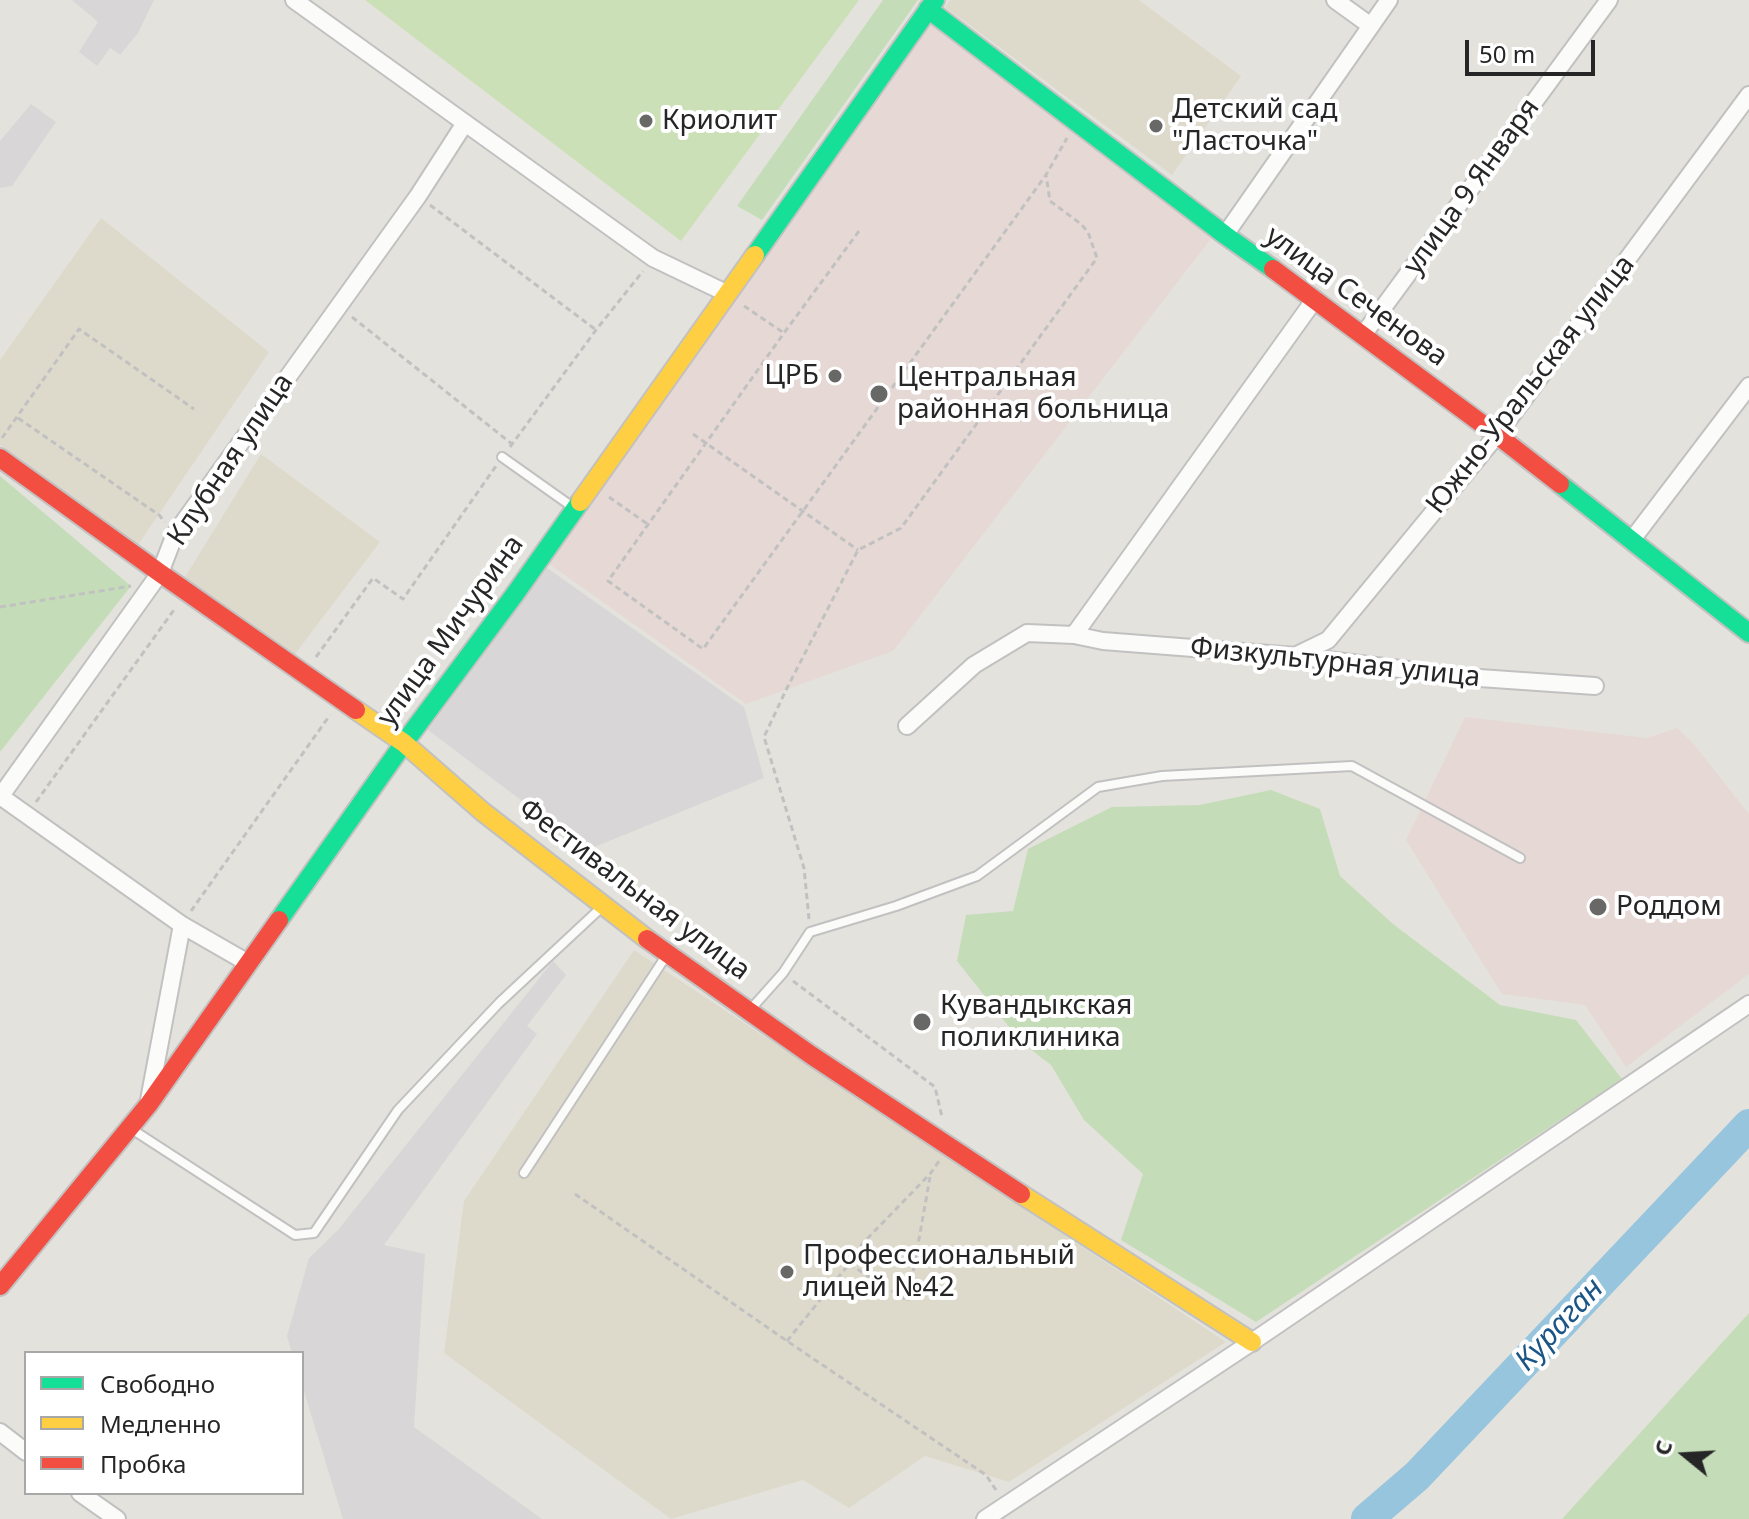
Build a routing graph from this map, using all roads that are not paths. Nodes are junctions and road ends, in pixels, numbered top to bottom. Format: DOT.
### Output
graph roads {
  1 [pos="294,0"];
  2 [pos="1335,0"];
  3 [pos="1389,0"];
  4 [pos="1609,0"];
  5 [pos="931,5"];
  6 [pos="1371,26"];
  7 [pos="1749,95"];
  8 [pos="465,123"];
  9 [pos="1225,235"];
  10 [pos="726,293"];
  11 [pos="1315,299"];
  12 [pos="1363,335"];
  13 [pos="1749,386"];
  14 [pos="1497,435"];
  15 [pos="502,457"];
  16 [pos="0,458"];
  17 [pos="575,508"];
  18 [pos="1631,541"];
  19 [pos="160,573"];
  20 [pos="1749,633"];
  21 [pos="1074,635"];
  22 [pos="1295,656"];
  23 [pos="1595,686"];
  24 [pos="907,726"];
  25 [pos="404,743"];
  26 [pos="0,796"];
  27 [pos="1520,858"];
  28 [pos="603,906"];
  29 [pos="182,925"];
  30 [pos="667,955"];
  31 [pos="248,963"];
  32 [pos="1749,1004"];
  33 [pos="749,1011"];
  34 [pos="149,1104"];
  35 [pos="129,1128"];
  36 [pos="524,1173"];
  37 [pos="0,1286"];
  38 [pos="1252,1342"];
  39 [pos="0,1432"];
  40 [pos="24,1450"];
  41 [pos="83,1495"];
  42 [pos="117,1519"];
  43 [pos="985,1519"];
  1 -- 8 [label="street"];
  2 -- 6 [label="street"];
  3 -- 6 [label="street"];
  4 -- 12 [label="street, улица 9 Января"];
  5 -- 9 [label="street, улица Сеченова"];
  5 -- 10 [label="street, улица Мичурина"];
  6 -- 9 [label="street"];
  7 -- 14 [label="street, Южно-Уральская улица"];
  8 -- 10 [label="street"];
  8 -- 19 [label="street, Клубная улица"];
  9 -- 11 [label="street, улица Сеченова"];
  10 -- 17 [label="street, улица Мичурина"];
  11 -- 12 [label="street, улица Сеченова"];
  11 -- 21 [label="street"];
  12 -- 14 [label="street, улица Сеченова"];
  13 -- 18 [label="street"];
  14 -- 18 [label="street, улица Сеченова"];
  14 -- 22 [label="street, Южно-Уральская улица"];
  15 -- 17 [label="lane"];
  16 -- 19 [label="street, Фестивальная улица"];
  17 -- 25 [label="street, улица Мичурина"];
  18 -- 20 [label="street, улица Сеченова"];
  19 -- 25 [label="street, Фестивальная улица"];
  19 -- 26 [label="street, Клубная улица"];
  21 -- 22 [label="street, Физкультурная улица"];
  21 -- 24 [label="street, Физкультурная улица"];
  22 -- 23 [label="street, Физкультурная улица"];
  25 -- 28 [label="street, Фестивальная улица"];
  25 -- 31 [label="street, улица Мичурина"];
  26 -- 29 [label="street"];
  27 -- 33 [label="lane"];
  28 -- 30 [label="street, Фестивальная улица"];
  28 -- 35 [label="lane"];
  29 -- 31 [label="street"];
  29 -- 34 [label="street"];
  30 -- 33 [label="street, Фестивальная улица"];
  30 -- 36 [label="lane"];
  31 -- 34 [label="street, улица Мичурина"];
  32 -- 38 [label="street"];
  33 -- 38 [label="street, Фестивальная улица"];
  34 -- 35 [label="street, улица Мичурина"];
  35 -- 37 [label="street, улица Мичурина"];
  38 -- 43 [label="street"];
  39 -- 40 [label="street"];
  41 -- 42 [label="street"];
}
